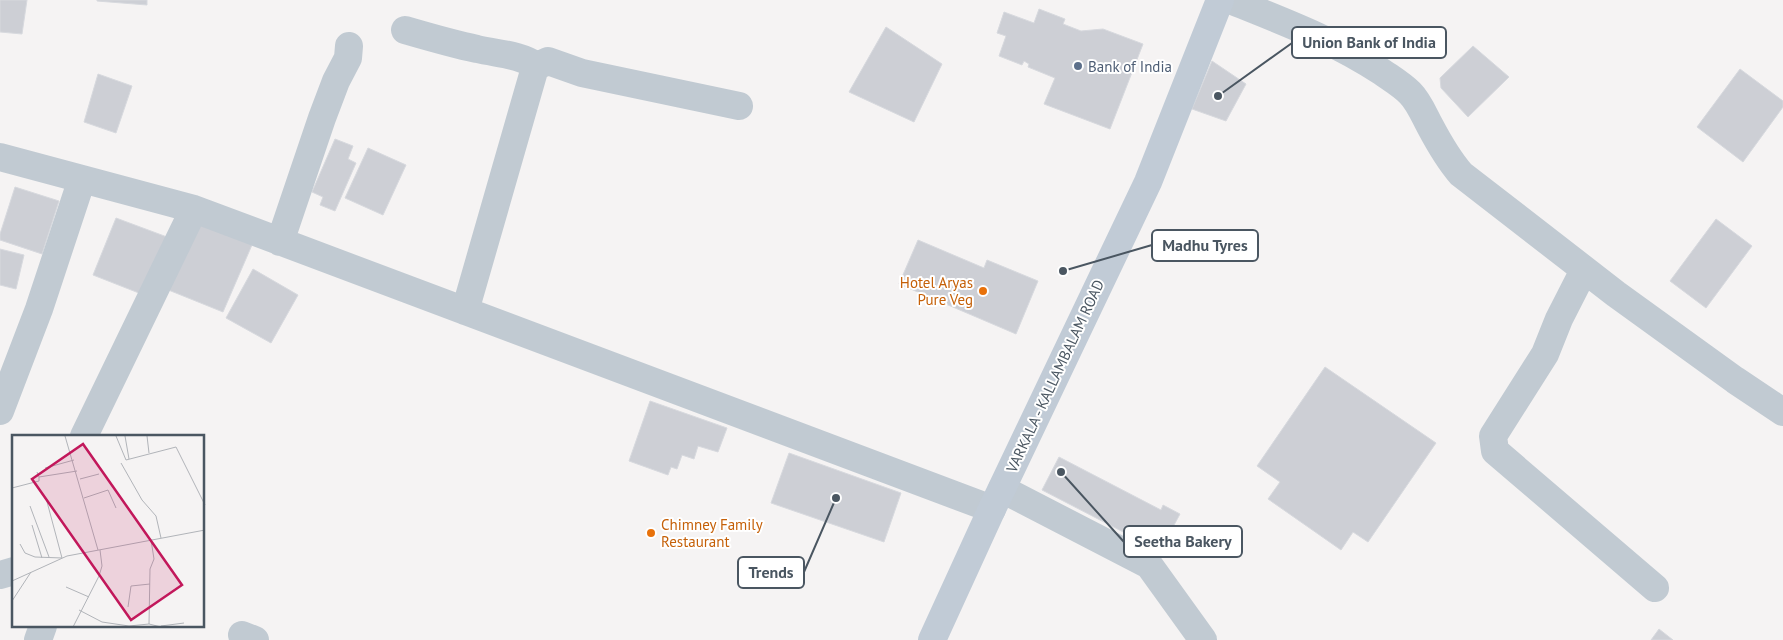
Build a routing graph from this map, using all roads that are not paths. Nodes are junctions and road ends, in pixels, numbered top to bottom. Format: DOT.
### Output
graph roads {
  1 [pos="1220,0"];
  2 [pos="1230,0"];
  3 [pos="405,30"];
  4 [pos="349,46"];
  5 [pos="537,66"];
  6 [pos="739,106"];
  7 [pos="0,157"];
  8 [pos="82,179"];
  9 [pos="194,209"];
  10 [pos="280,242"];
  11 [pos="1584,270"];
  12 [pos="465,311"];
  13 [pos="0,411"];
  14 [pos="1783,412"];
  15 [pos="84,435"];
  16 [pos="997,499"];
  17 [pos="1655,588"];
  18 [pos="42,628"];
  19 [pos="38,640"];
  20 [pos="932,640"];
  21 [pos="1203,640"];
  1 -- 16 [label="main road, VARKALA - KALLAMBALAM ROAD"];
  2 -- 11 [label="street"];
  3 -- 5 [label="street"];
  4 -- 10 [label="street"];
  5 -- 6 [label="street"];
  5 -- 12 [label="street"];
  7 -- 8 [label="street"];
  8 -- 9 [label="street"];
  8 -- 13 [label="street"];
  9 -- 10 [label="street"];
  9 -- 15 [label="street"];
  10 -- 12 [label="street"];
  11 -- 14 [label="street"];
  11 -- 17 [label="street"];
  12 -- 16 [label="street"];
  16 -- 20 [label="main road, VARKALA - KALLAMBALAM ROAD"];
  16 -- 21 [label="street"];
  18 -- 19 [label="street"];
}
